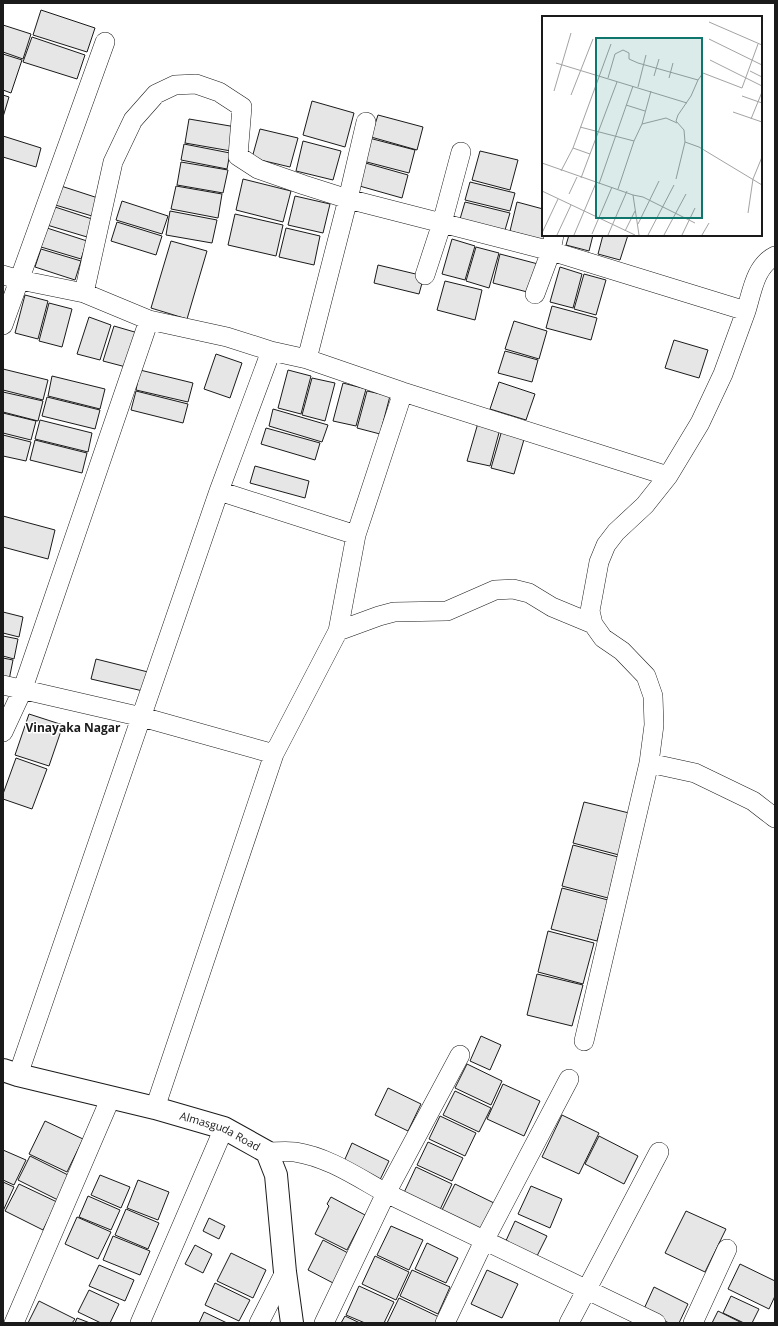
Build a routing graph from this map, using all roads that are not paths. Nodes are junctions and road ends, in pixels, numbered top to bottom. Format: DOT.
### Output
graph roads {
  1 [pos="104,42"];
  2 [pos="366,122"];
  3 [pos="461,152"];
  4 [pos="348,198"];
  5 [pos="442,223"];
  6 [pos="553,243"];
  7 [pos="775,256"];
  8 [pos="425,275"];
  9 [pos="11,278"];
  10 [pos="84,293"];
  11 [pos="535,294"];
  12 [pos="746,311"];
  13 [pos="149,320"];
  14 [pos="3,325"];
  15 [pos="271,351"];
  16 [pos="307,359"];
  17 [pos="403,392"];
  18 [pos="668,476"];
  19 [pos="219,491"];
  20 [pos="356,534"];
  21 [pos="593,624"];
  22 [pos="338,631"];
  23 [pos="3,686"];
  24 [pos="22,691"];
  25 [pos="142,717"];
  26 [pos="3,732"];
  27 [pos="274,754"];
  28 [pos="649,763"];
  29 [pos="775,818"];
  30 [pos="584,1041"];
  31 [pos="460,1055"];
  32 [pos="11,1073"];
  33 [pos="569,1079"];
  34 [pos="111,1097"];
  35 [pos="155,1108"];
  36 [pos="224,1128"];
  37 [pos="267,1152"];
  38 [pos="659,1152"];
  39 [pos="386,1193"];
  40 [pos="484,1241"];
  41 [pos="727,1249"];
  42 [pos="285,1272"];
  43 [pos="587,1290"];
  44 [pos="12,1321"];
  45 [pos="140,1323"];
  46 [pos="260,1323"];
  47 [pos="292,1323"];
  48 [pos="324,1323"];
  49 [pos="445,1323"];
  50 [pos="569,1323"];
  51 [pos="656,1323"];
  52 [pos="693,1323"];
  1 -- 9 [label="street"];
  2 -- 4 [label="street"];
  3 -- 5 [label="street"];
  4 -- 5 [label="street"];
  4 -- 10 [label="street"];
  4 -- 16 [label="street"];
  5 -- 6 [label="street"];
  5 -- 8 [label="street"];
  6 -- 11 [label="street"];
  6 -- 12 [label="street"];
  7 -- 12 [label="street"];
  9 -- 10 [label="street"];
  9 -- 14 [label="street"];
  10 -- 13 [label="street"];
  12 -- 18 [label="street"];
  13 -- 15 [label="street"];
  13 -- 24 [label="street"];
  15 -- 16 [label="street"];
  15 -- 19 [label="street"];
  16 -- 17 [label="street"];
  17 -- 18 [label="street"];
  17 -- 20 [label="street"];
  18 -- 21 [label="street"];
  19 -- 20 [label="street"];
  19 -- 25 [label="street"];
  20 -- 22 [label="street"];
  21 -- 22 [label="street"];
  21 -- 28 [label="street"];
  22 -- 27 [label="street"];
  23 -- 24 [label="street"];
  24 -- 25 [label="street"];
  24 -- 26 [label="street"];
  25 -- 27 [label="street"];
  25 -- 32 [label="street"];
  27 -- 35 [label="street"];
  28 -- 29 [label="street"];
  28 -- 30 [label="street"];
  31 -- 39 [label="street"];
  32 -- 34 [label="street, Almasguda Road"];
  33 -- 40 [label="street"];
  34 -- 35 [label="street, Almasguda Road"];
  34 -- 44 [label="street"];
  35 -- 36 [label="street, Almasguda Road"];
  36 -- 37 [label="street, Almasguda Road"];
  36 -- 45 [label="street"];
  37 -- 39 [label="street"];
  37 -- 42 [label="street, Almasguda Road"];
  38 -- 43 [label="street"];
  39 -- 40 [label="street"];
  39 -- 48 [label="street"];
  40 -- 43 [label="street"];
  40 -- 49 [label="street"];
  41 -- 52 [label="street"];
  42 -- 46 [label="street"];
  42 -- 47 [label="street, Almasguda Road"];
  43 -- 50 [label="street"];
  43 -- 51 [label="street"];
}
